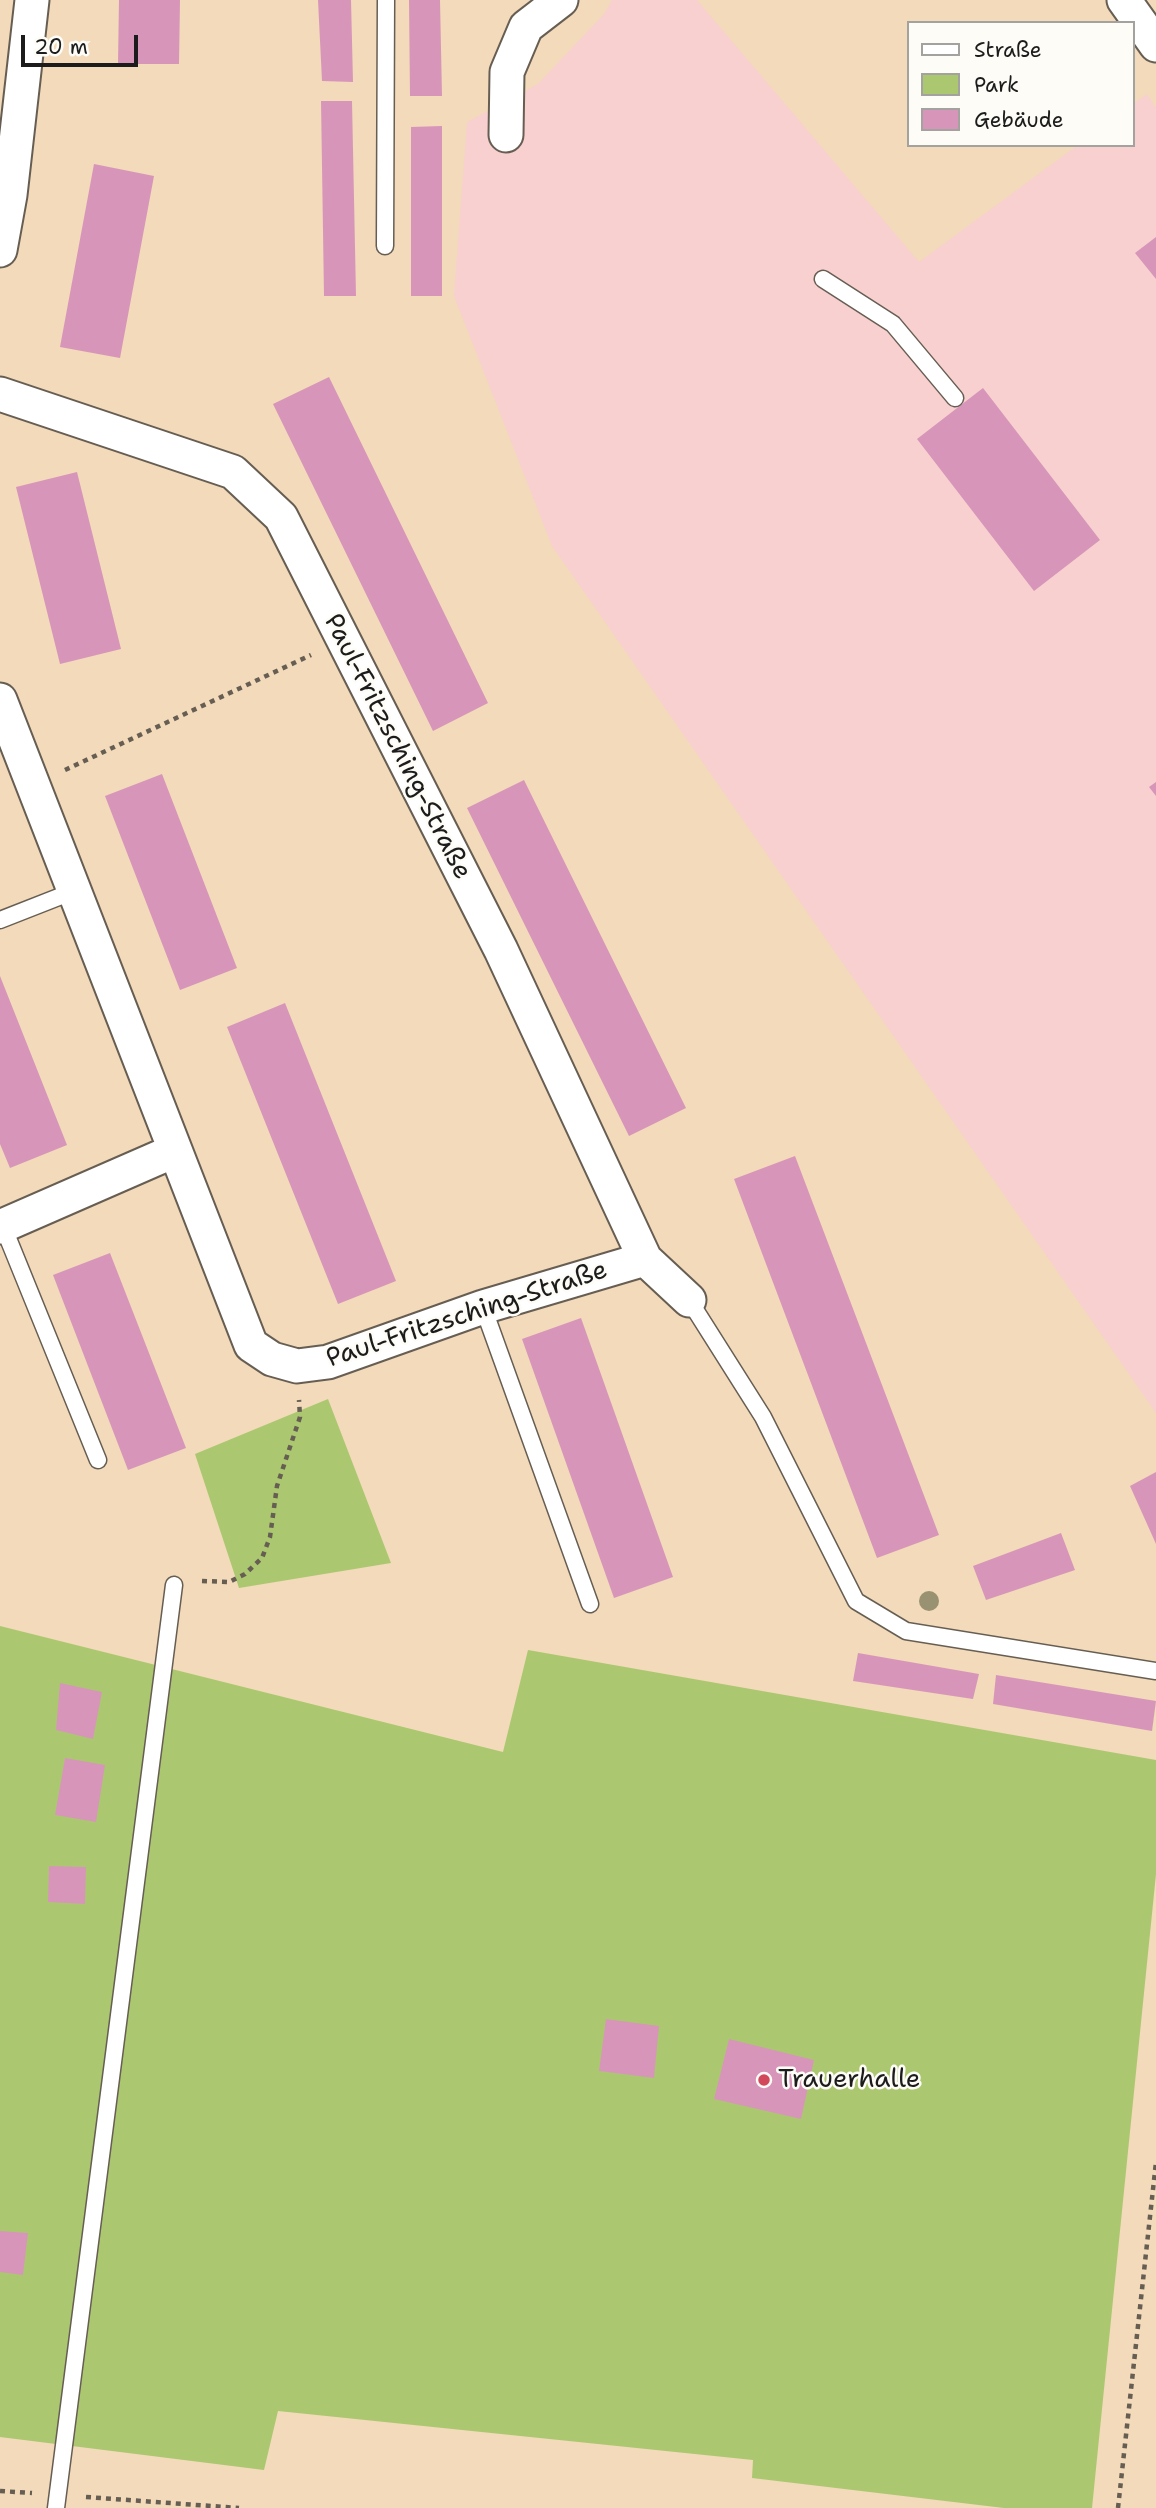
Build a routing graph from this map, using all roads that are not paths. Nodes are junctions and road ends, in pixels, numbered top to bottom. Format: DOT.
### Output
graph roads {
  1 [pos="32,0"];
  2 [pos="386,0"];
  3 [pos="561,0"];
  4 [pos="1124,0"];
  5 [pos="1156,45"];
  6 [pos="10,96"];
  7 [pos="506,135"];
  8 [pos="385,246"];
  9 [pos="0,250"];
  10 [pos="823,279"];
  11 [pos="0,394"];
  12 [pos="955,398"];
  13 [pos="0,700"];
  14 [pos="74,891"];
  15 [pos="0,920"];
  16 [pos="174,1151"];
  17 [pos="1,1227"];
  18 [pos="645,1259"];
  19 [pos="689,1300"];
  20 [pos="483,1307"];
  21 [pos="98,1460"];
  22 [pos="174,1585"];
  23 [pos="590,1604"];
  24 [pos="1156,1671"];
  25 [pos="56,2502"];
  1 -- 6 [label="street"];
  2 -- 8 [label="lane"];
  3 -- 7 [label="street"];
  4 -- 5 [label="street"];
  6 -- 9 [label="street"];
  10 -- 12 [label="lane"];
  11 -- 18 [label="street, Paul-Fritzsching-Straße"];
  13 -- 14 [label="street, Paul-Fritzsching-Straße"];
  14 -- 15 [label="lane"];
  14 -- 16 [label="street, Paul-Fritzsching-Straße"];
  16 -- 17 [label="street"];
  16 -- 20 [label="street, Paul-Fritzsching-Straße"];
  17 -- 21 [label="lane"];
  18 -- 19 [label="street, Paul-Fritzsching-Straße"];
  18 -- 20 [label="street, Paul-Fritzsching-Straße"];
  19 -- 24 [label="lane"];
  20 -- 23 [label="lane"];
  22 -- 25 [label="lane"];
}
